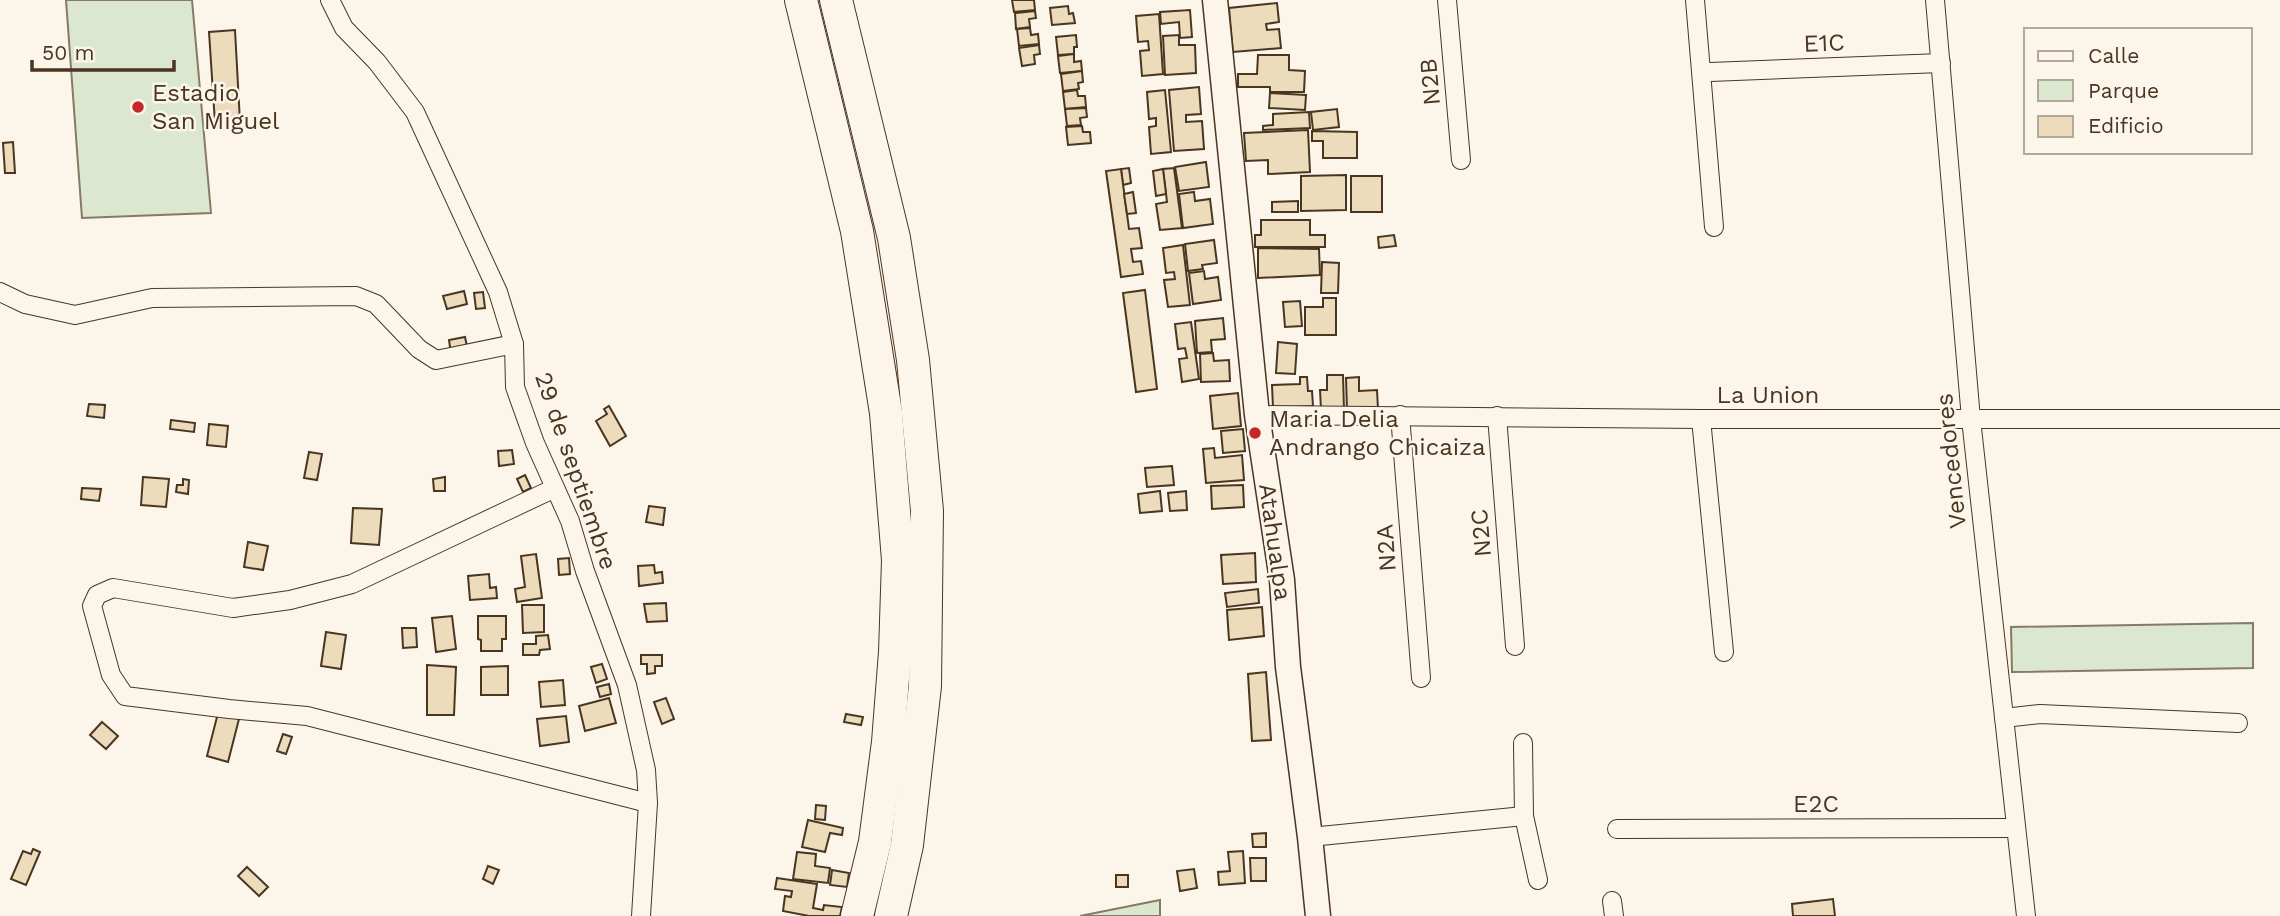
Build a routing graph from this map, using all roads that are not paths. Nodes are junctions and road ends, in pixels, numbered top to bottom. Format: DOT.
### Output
graph roads {
  1 [pos="330,0"];
  2 [pos="801,0"];
  3 [pos="836,0"];
  4 [pos="1215,0"];
  5 [pos="1447,0"];
  6 [pos="1695,0"];
  7 [pos="1935,0"];
  8 [pos="1941,63"];
  9 [pos="1710,72"];
  10 [pos="1461,160"];
  11 [pos="1714,227"];
  12 [pos="0,292"];
  13 [pos="514,344"];
  14 [pos="1257,415"];
  15 [pos="1400,415"];
  16 [pos="1497,416"];
  17 [pos="1700,419"];
  18 [pos="1971,419"];
  19 [pos="2280,419"];
  20 [pos="555,488"];
  21 [pos="1515,646"];
  22 [pos="1724,652"];
  23 [pos="1421,678"];
  24 [pos="2004,718"];
  25 [pos="2238,723"];
  26 [pos="1523,744"];
  27 [pos="648,803"];
  28 [pos="1524,817"];
  29 [pos="2016,828"];
  30 [pos="1617,829"];
  31 [pos="1310,837"];
  32 [pos="1538,880"];
  33 [pos="641,916"];
  34 [pos="857,916"];
  35 [pos="891,916"];
  36 [pos="1318,916"];
  37 [pos="2026,916"];
  1 -- 13 [label="street, 29 de septiembre"];
  2 -- 34 [label="highway"];
  3 -- 35 [label="highway"];
  4 -- 14 [label="street, Atahualpa"];
  5 -- 10 [label="street, N2B"];
  6 -- 11 [label="street"];
  7 -- 8 [label="street, Vencedores"];
  8 -- 9 [label="street, E1C"];
  8 -- 18 [label="street, Vencedores"];
  12 -- 13 [label="street"];
  13 -- 20 [label="street, 29 de septiembre"];
  14 -- 15 [label="street, La Union"];
  14 -- 31 [label="street, Atahualpa"];
  15 -- 16 [label="street, La Union"];
  15 -- 23 [label="street, N2A"];
  16 -- 17 [label="street, La Union"];
  16 -- 21 [label="street, N2C"];
  17 -- 18 [label="street, La Union"];
  17 -- 22 [label="street"];
  18 -- 19 [label="street, La Union"];
  18 -- 24 [label="street, Vencedores"];
  20 -- 27 [label="street, 29 de septiembre"];
  20 -- 27 [label="street"];
  24 -- 25 [label="street"];
  24 -- 29 [label="street, Vencedores"];
  26 -- 28 [label="street"];
  27 -- 33 [label="street, 29 de septiembre"];
  28 -- 31 [label="street"];
  28 -- 32 [label="street"];
  29 -- 30 [label="street, E2C"];
  29 -- 37 [label="street, Vencedores"];
  31 -- 36 [label="street, Atahualpa"];
}
